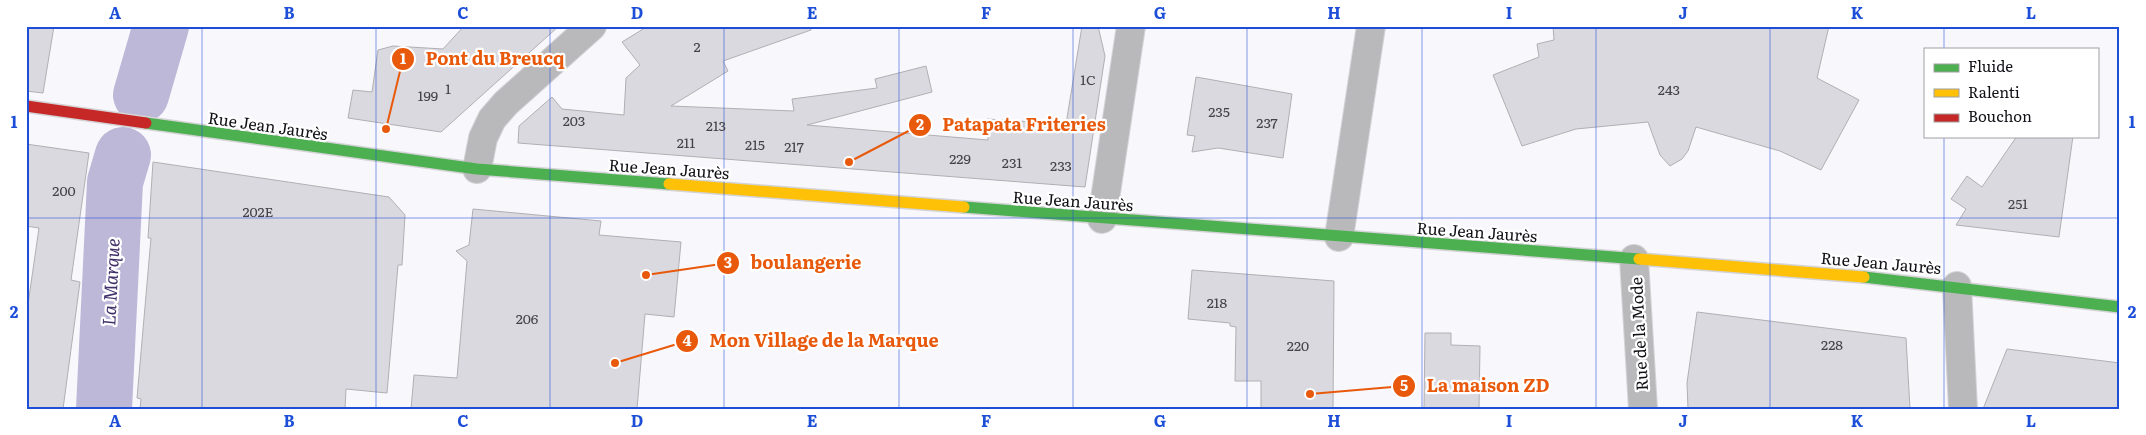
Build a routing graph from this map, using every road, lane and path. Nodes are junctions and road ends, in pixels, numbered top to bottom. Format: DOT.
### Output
graph roads {
  1 [pos="1131,26"];
  2 [pos="1371,26"];
  3 [pos="591,27"];
  4 [pos="26,106"];
  5 [pos="477,169"];
  6 [pos="1102,219"];
  7 [pos="1339,237"];
  8 [pos="1634,259"];
  9 [pos="1957,286"];
  10 [pos="2120,307"];
  11 [pos="1643,409"];
  12 [pos="1963,409"];
  1 -- 6 [label="street"];
  2 -- 7 [label="street"];
  3 -- 5 [label="street"];
  4 -- 5 [label="main road, Rue Jean Jaurès"];
  5 -- 6 [label="main road, Rue Jean Jaurès"];
  6 -- 7 [label="main road, Rue Jean Jaurès"];
  7 -- 8 [label="main road, Rue Jean Jaurès"];
  8 -- 9 [label="main road, Rue Jean Jaurès"];
  8 -- 11 [label="street, Rue de la Mode"];
  9 -- 10 [label="main road, Rue Jean Jaurès"];
  9 -- 12 [label="street"];
}
